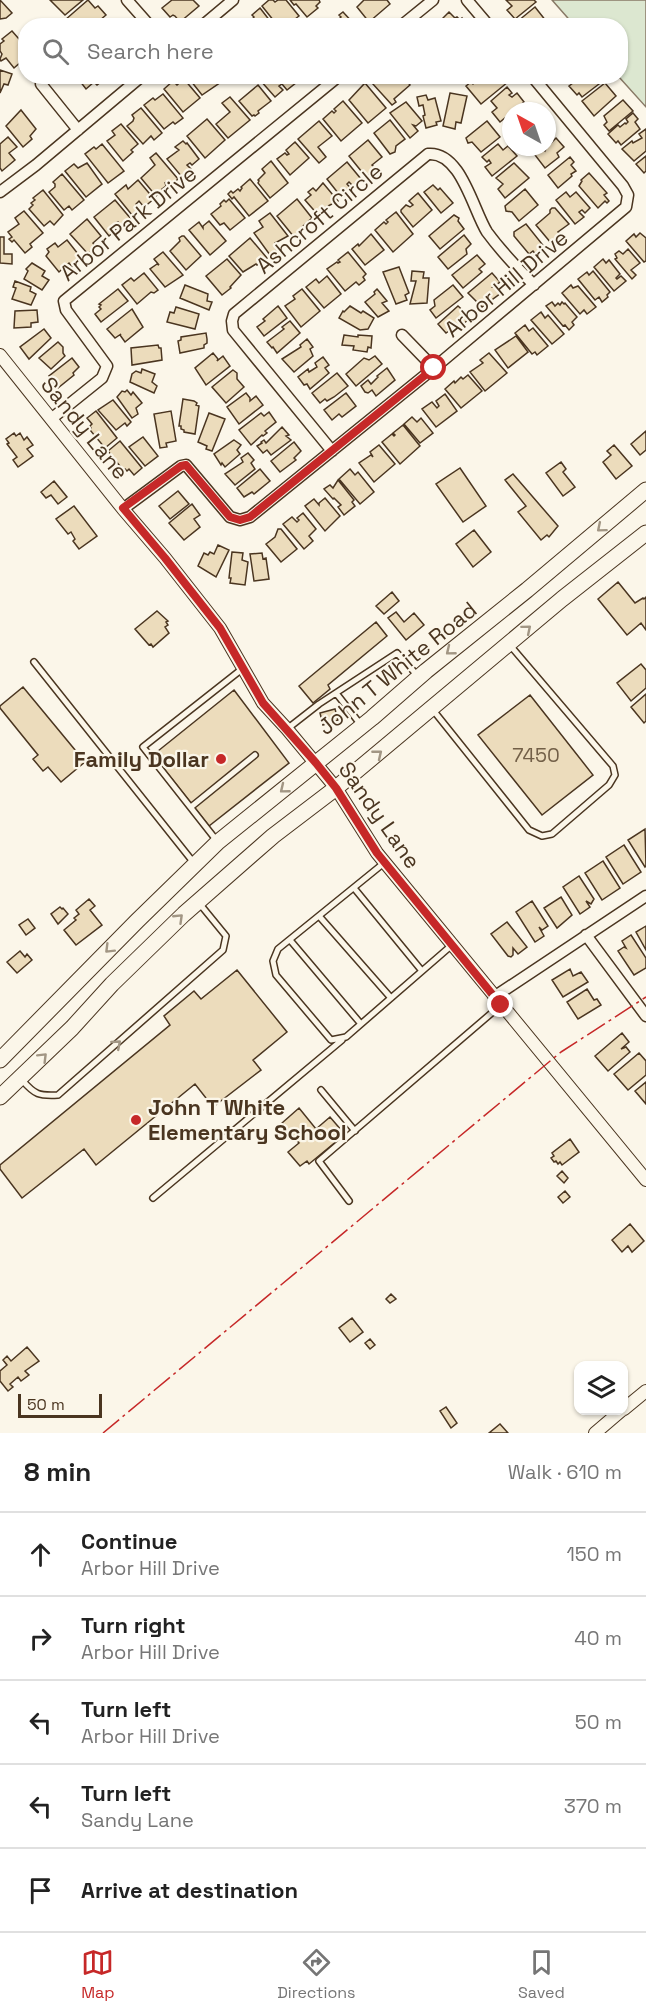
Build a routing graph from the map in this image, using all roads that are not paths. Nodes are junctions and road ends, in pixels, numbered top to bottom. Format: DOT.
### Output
graph roads {
  1 [pos="127,0"];
  2 [pos="233,0"];
  3 [pos="433,0"];
  4 [pos="467,0"];
  5 [pos="143,18"];
  6 [pos="212,18"];
  7 [pos="411,18"];
  8 [pos="482,18"];
  9 [pos="41,84"];
  10 [pos="133,84"];
  11 [pos="329,84"];
  12 [pos="539,84"];
  13 [pos="78,130"];
  14 [pos="0,192"];
  15 [pos="534,285"];
  16 [pos="402,335"];
  17 [pos="0,355"];
  18 [pos="434,368"];
  19 [pos="51,419"];
  20 [pos="332,451"];
  21 [pos="646,490"];
  22 [pos="123,508"];
  23 [pos="646,532"];
  24 [pos="509,644"];
  25 [pos="34,663"];
  26 [pos="243,668"];
  27 [pos="419,677"];
  28 [pos="336,693"];
  29 [pos="432,709"];
  30 [pos="362,726"];
  31 [pos="287,729"];
  32 [pos="255,754"];
  33 [pos="316,763"];
  34 [pos="336,788"];
  35 [pos="191,807"];
  36 [pos="218,842"];
  37 [pos="385,862"];
  38 [pos="195,864"];
  39 [pos="354,888"];
  40 [pos="646,896"];
  41 [pos="198,902"];
  42 [pos="319,916"];
  43 [pos="137,921"];
  44 [pos="586,935"];
  45 [pos="290,940"];
  46 [pos="155,942"];
  47 [pos="452,945"];
  48 [pos="422,971"];
  49 [pos="391,998"];
  50 [pos="498,1001"];
  51 [pos="646,1016"];
  52 [pos="361,1024"];
  53 [pos="346,1037"];
  54 [pos="0,1060"];
  55 [pos="21,1079"];
  56 [pos="321,1090"];
  57 [pos="0,1097"];
  58 [pos="355,1131"];
  59 [pos="646,1180"];
  60 [pos="153,1198"];
  61 [pos="349,1201"];
  62 [pos="646,1391"];
  63 [pos="628,1406"];
  64 [pos="617,1415"];
  65 [pos="595,1433"];
  1 -- 5 [label="street"];
  2 -- 6 [label="street"];
  3 -- 7 [label="street"];
  4 -- 8 [label="street"];
  9 -- 13 [label="street"];
  10 -- 13 [label="street"];
  11 -- 19 [label="street, Arbor Park Drive"];
  12 -- 15 [label="street, Arbor Hill Drive"];
  13 -- 14 [label="street"];
  15 -- 18 [label="street, Arbor Hill Drive"];
  15 -- 20 [label="street, Ashcroft Circle"];
  16 -- 18 [label="street"];
  17 -- 19 [label="street, Sandy Lane"];
  18 -- 20 [label="street, Arbor Hill Drive"];
  19 -- 22 [label="street, Sandy Lane"];
  20 -- 22 [label="street, Arbor Hill Drive"];
  21 -- 27 [label="main road, John T White Road, one-way"];
  22 -- 26 [label="street, Sandy Lane"];
  24 -- 23 [label="main road, one-way"];
  24 -- 29 [label="main road"];
  24 -- 29 [label="lane"];
  25 -- 38 [label="lane"];
  26 -- 31 [label="street, Sandy Lane"];
  26 -- 35 [label="lane"];
  27 -- 28 [label="lane"];
  27 -- 30 [label="main road, John T White Road"];
  28 -- 30 [label="lane"];
  28 -- 31 [label="lane"];
  34 -- 29 [label="main road, one-way"];
  30 -- 33 [label="main road, John T White Road"];
  31 -- 33 [label="street, Sandy Lane"];
  32 -- 35 [label="lane"];
  33 -- 34 [label="street, Sandy Lane"];
  33 -- 36 [label="main road, John T White Road, one-way"];
  34 -- 37 [label="street, Sandy Lane"];
  34 -- 41 [label="main road"];
  35 -- 36 [label="lane"];
  36 -- 38 [label="main road, John T White Road"];
  37 -- 39 [label="lane"];
  37 -- 47 [label="street, Sandy Lane"];
  38 -- 43 [label="main road, John T White Road"];
  39 -- 42 [label="lane"];
  39 -- 48 [label="lane"];
  40 -- 44 [label="street"];
  46 -- 41 [label="main road, one-way"];
  55 -- 41 [label="lane, one-way"];
  42 -- 45 [label="lane"];
  42 -- 49 [label="lane"];
  43 -- 46 [label="main road"];
  43 -- 54 [label="main road, John T White Road, one-way"];
  44 -- 50 [label="street"];
  44 -- 51 [label="street"];
  45 -- 52 [label="lane"];
  45 -- 53 [label="lane"];
  55 -- 46 [label="main road, one-way"];
  47 -- 48 [label="lane"];
  47 -- 50 [label="street, Sandy Lane"];
  48 -- 49 [label="lane"];
  49 -- 52 [label="lane"];
  50 -- 58 [label="lane"];
  50 -- 59 [label="street, Sandy Lane"];
  52 -- 53 [label="lane"];
  53 -- 60 [label="lane"];
  55 -- 57 [label="main road"];
  56 -- 58 [label="lane"];
  58 -- 61 [label="lane"];
  62 -- 63 [label="street"];
  64 -- 65 [label="street"];
}
